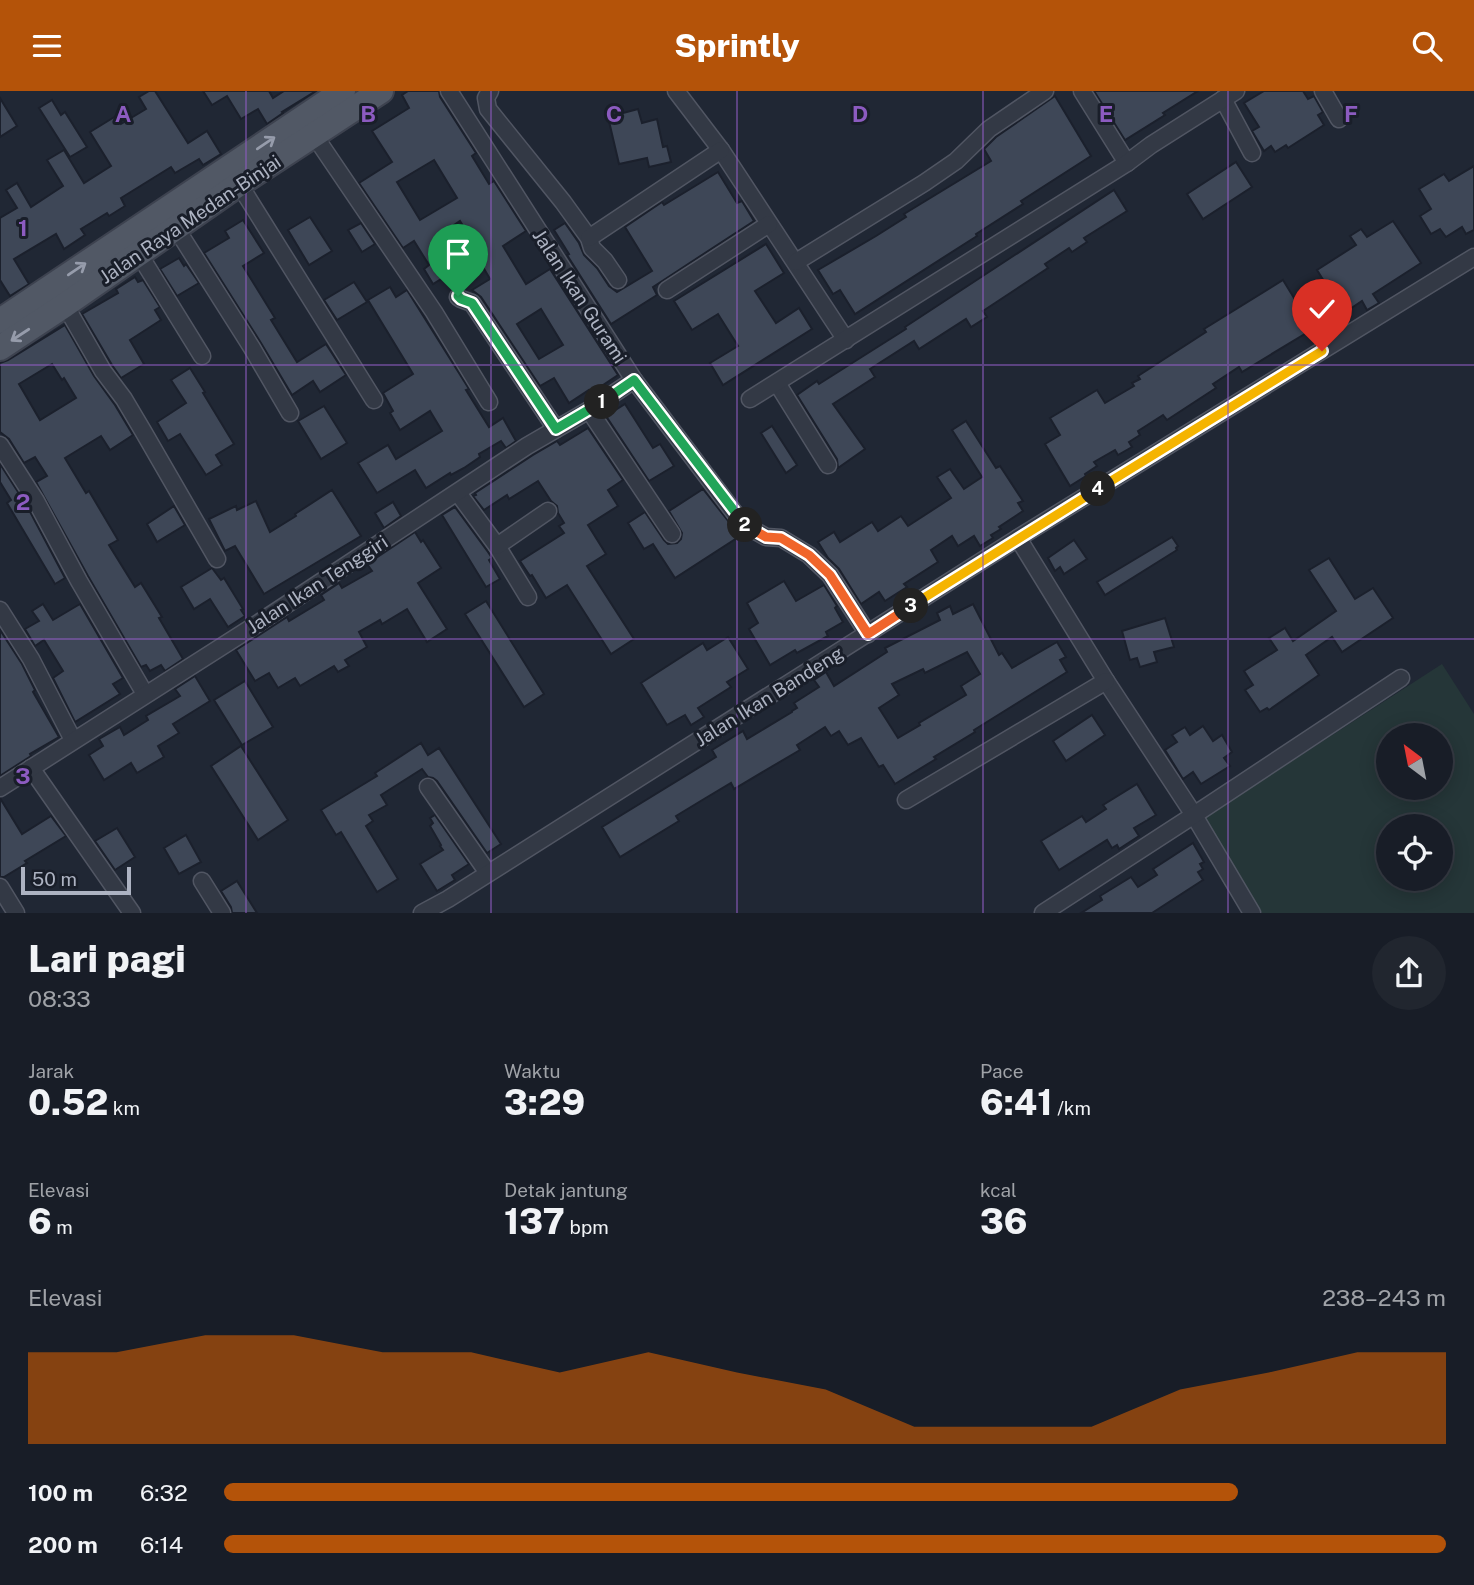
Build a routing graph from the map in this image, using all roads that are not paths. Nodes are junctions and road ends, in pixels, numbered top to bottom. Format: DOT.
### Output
graph roads {
  1 [pos="343,91"];
  2 [pos="381,91"];
  3 [pos="449,91"];
  4 [pos="490,91"];
  5 [pos="676,91"];
  6 [pos="1045,91"];
  7 [pos="1082,91"];
  8 [pos="1323,91"];
  9 [pos="1230,95"];
  10 [pos="1339,120"];
  11 [pos="314,135"];
  12 [pos="721,150"];
  13 [pos="1252,153"];
  14 [pos="1126,163"];
  15 [pos="239,184"];
  16 [pos="769,224"];
  17 [pos="176,228"];
  18 [pos="589,238"];
  19 [pos="139,254"];
  20 [pos="1474,257"];
  21 [pos="796,263"];
  22 [pos="618,280"];
  23 [pos="667,290"];
  24 [pos="458,296"];
  25 [pos="65,305"];
  26 [pos="0,321"];
  27 [pos="846,339"];
  28 [pos="0,348"];
  29 [pos="202,356"];
  30 [pos="634,380"];
  31 [pos="777,383"];
  32 [pos="750,399"];
  33 [pos="374,400"];
  34 [pos="489,402"];
  35 [pos="589,410"];
  36 [pos="290,413"];
  37 [pos="556,429"];
  38 [pos="0,445"];
  39 [pos="828,465"];
  40 [pos="458,493"];
  41 [pos="548,511"];
  42 [pos="672,534"];
  43 [pos="1018,538"];
  44 [pos="497,546"];
  45 [pos="217,559"];
  46 [pos="528,597"];
  47 [pos="0,610"];
  48 [pos="868,634"];
  49 [pos="1402,678"];
  50 [pos="1106,681"];
  51 [pos="145,694"];
  52 [pos="73,740"];
  53 [pos="31,768"];
  54 [pos="428,787"];
  55 [pos="0,788"];
  56 [pos="906,800"];
  57 [pos="1194,815"];
  58 [pos="488,873"];
  59 [pos="202,881"];
  60 [pos="0,887"];
  61 [pos="16,913"];
  62 [pos="132,913"];
  63 [pos="222,913"];
  64 [pos="422,913"];
  65 [pos="1043,913"];
  66 [pos="1252,913"];
  26 -- 1 [label="main road, Jalan Raya Medan-Binjai, one-way"];
  2 -- 11 [label="main road, Jalan Raya Medan-Binjai"];
  3 -- 30 [label="street, Jalan Ikan Gurami"];
  4 -- 18 [label="street"];
  5 -- 12 [label="street"];
  6 -- 21 [label="street"];
  7 -- 14 [label="street"];
  8 -- 10 [label="street"];
  9 -- 13 [label="street"];
  9 -- 14 [label="street"];
  11 -- 15 [label="main road, Jalan Raya Medan-Binjai"];
  11 -- 34 [label="street"];
  12 -- 16 [label="street"];
  12 -- 18 [label="street"];
  14 -- 27 [label="street"];
  15 -- 17 [label="main road, Jalan Raya Medan-Binjai"];
  15 -- 33 [label="street"];
  16 -- 21 [label="street"];
  16 -- 23 [label="street"];
  17 -- 19 [label="main road, Jalan Raya Medan-Binjai"];
  17 -- 36 [label="street"];
  18 -- 22 [label="street"];
  19 -- 25 [label="main road, Jalan Raya Medan-Binjai"];
  19 -- 29 [label="street"];
  20 -- 43 [label="street, Jalan Ikan Bandeng"];
  21 -- 27 [label="street"];
  24 -- 37 [label="street"];
  25 -- 28 [label="main road, Jalan Raya Medan-Binjai, one-way"];
  25 -- 45 [label="street"];
  27 -- 31 [label="street"];
  30 -- 35 [label="street, Jalan Ikan Tenggiri"];
  30 -- 48 [label="street, Jalan Ikan Gurami"];
  31 -- 32 [label="street"];
  31 -- 39 [label="street"];
  35 -- 37 [label="street, Jalan Ikan Tenggiri"];
  35 -- 42 [label="street"];
  37 -- 40 [label="street, Jalan Ikan Tenggiri"];
  38 -- 51 [label="street"];
  40 -- 44 [label="street"];
  40 -- 51 [label="street, Jalan Ikan Tenggiri"];
  41 -- 44 [label="street"];
  43 -- 48 [label="street, Jalan Ikan Bandeng"];
  43 -- 50 [label="street"];
  44 -- 46 [label="street"];
  47 -- 52 [label="street"];
  48 -- 58 [label="street, Jalan Ikan Bandeng"];
  49 -- 57 [label="street"];
  50 -- 56 [label="street"];
  50 -- 57 [label="street"];
  51 -- 52 [label="street, Jalan Ikan Tenggiri"];
  52 -- 53 [label="street, Jalan Ikan Tenggiri"];
  53 -- 55 [label="street, Jalan Ikan Tenggiri"];
  53 -- 62 [label="street"];
  54 -- 58 [label="street"];
  57 -- 65 [label="street"];
  57 -- 66 [label="street"];
  58 -- 64 [label="street, Jalan Ikan Bandeng"];
  59 -- 63 [label="street"];
  60 -- 61 [label="street"];
}
